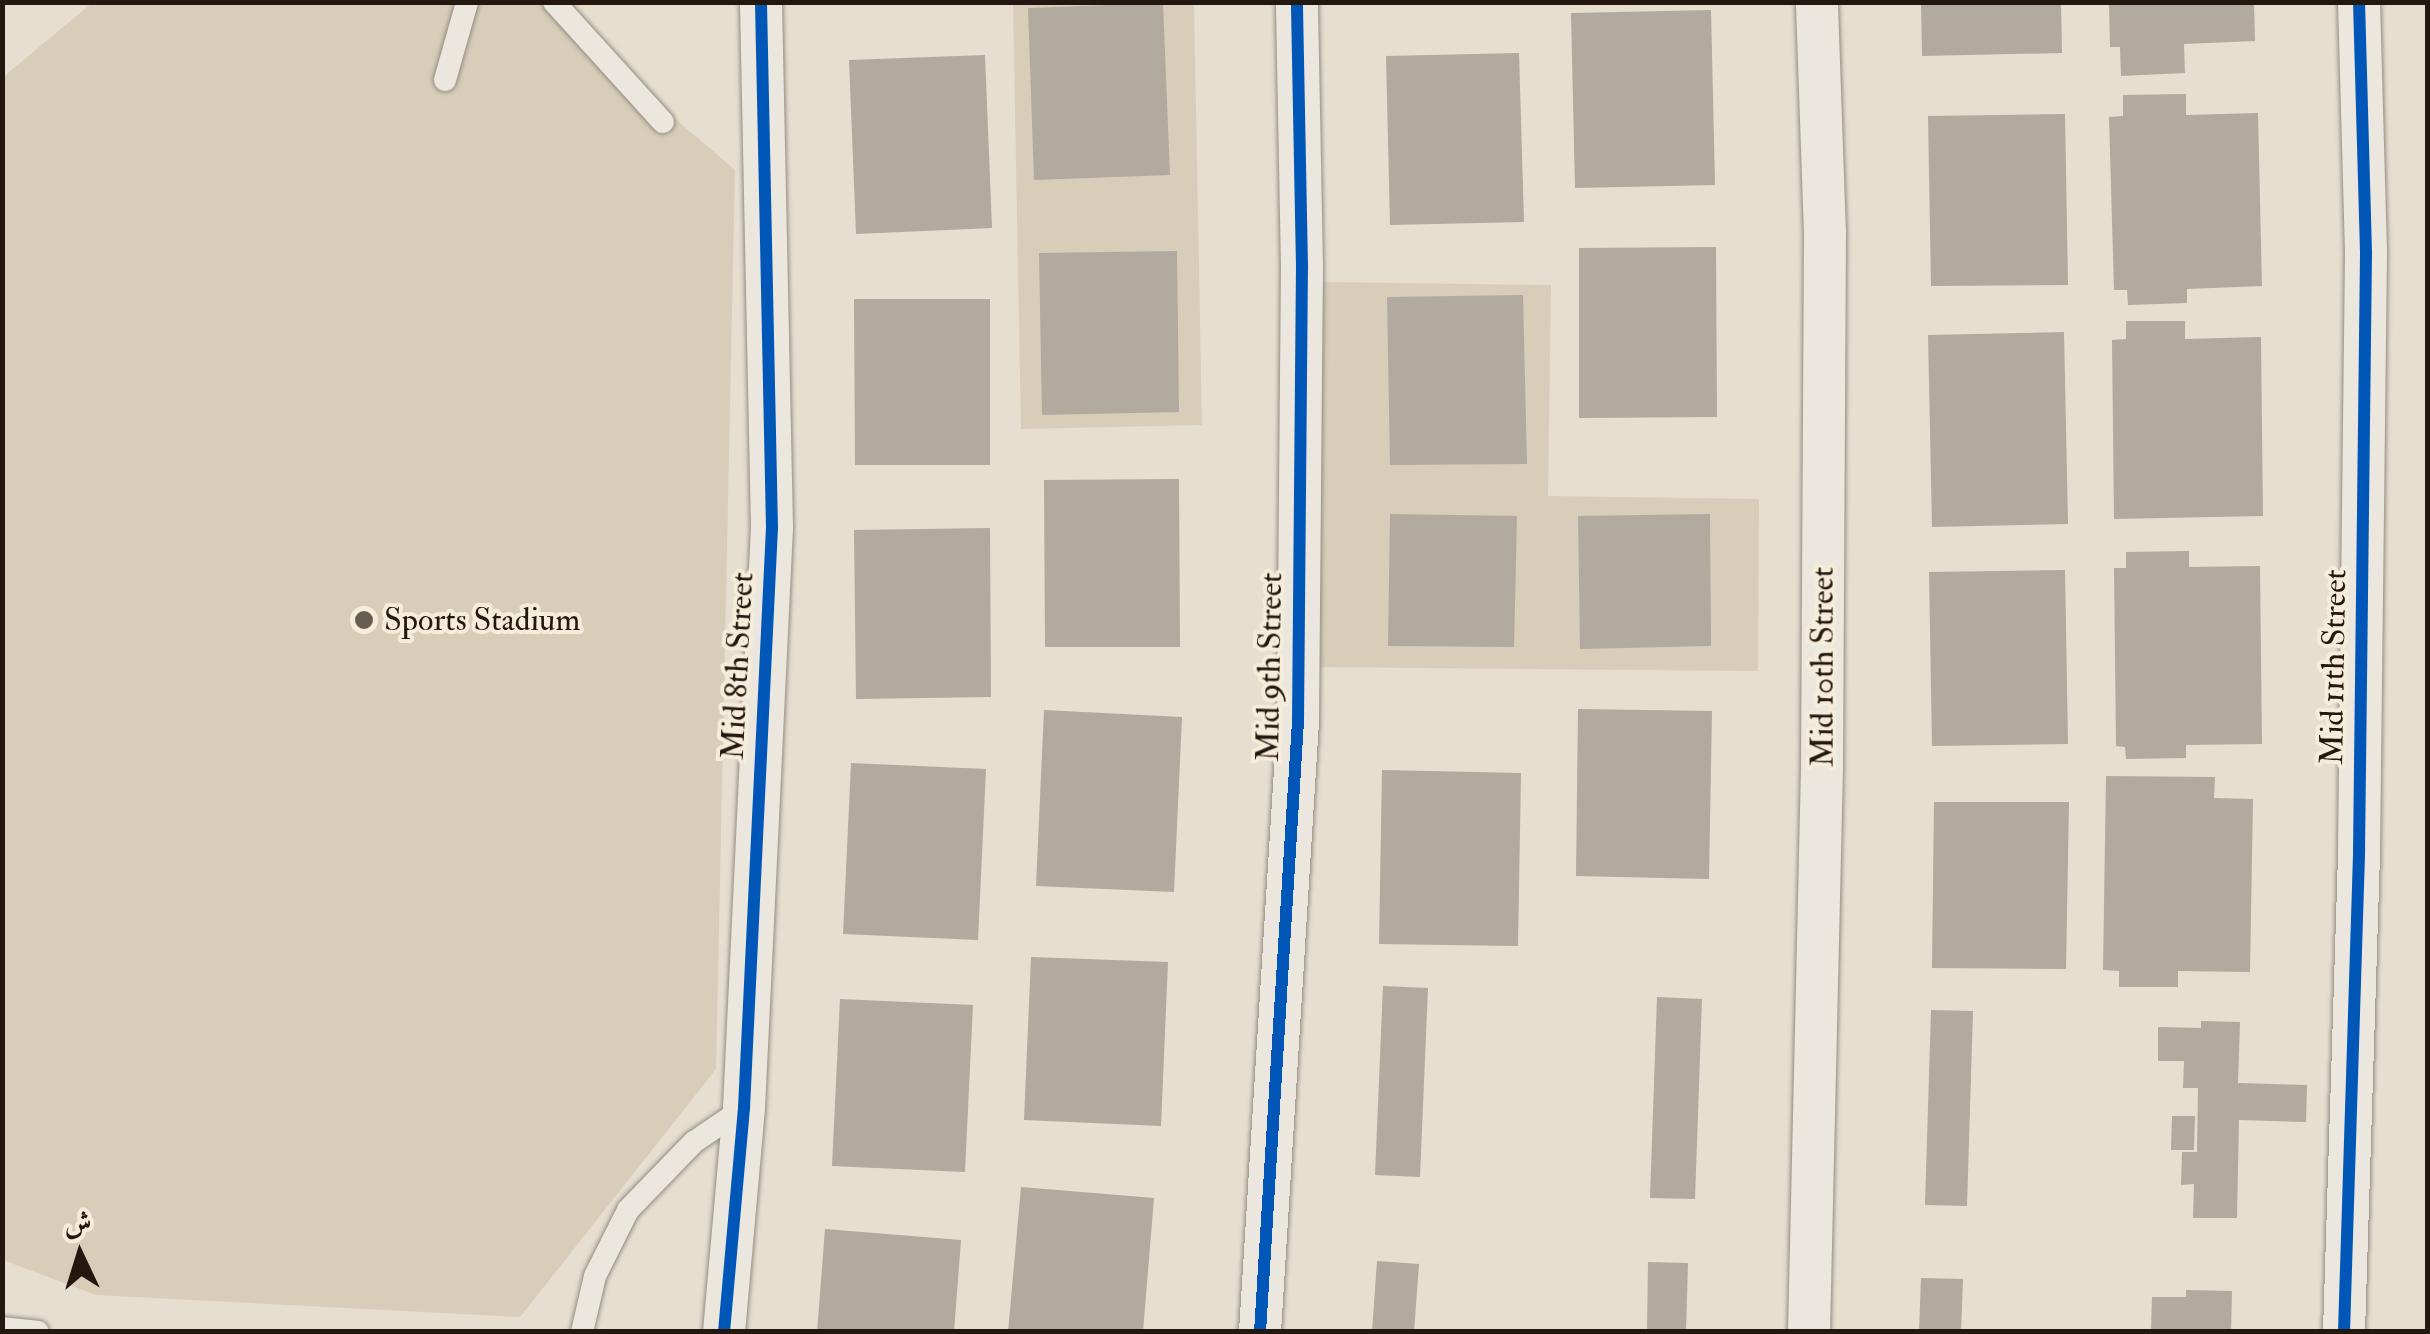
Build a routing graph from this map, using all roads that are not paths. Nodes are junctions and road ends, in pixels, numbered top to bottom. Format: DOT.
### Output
graph roads {
  1 [pos="467,2"];
  2 [pos="554,2"];
  3 [pos="761,2"];
  4 [pos="1297,2"];
  5 [pos="1817,2"];
  6 [pos="2359,2"];
  7 [pos="445,80"];
  8 [pos="663,122"];
  9 [pos="744,1108"];
  10 [pos="2,1328"];
  11 [pos="38,1332"];
  12 [pos="582,1332"];
  13 [pos="724,1332"];
  14 [pos="1260,1332"];
  15 [pos="1810,1332"];
  16 [pos="2344,1332"];
  1 -- 7 [label="lane"];
  2 -- 8 [label="lane"];
  3 -- 9 [label="street, Mid 8th Street"];
  4 -- 14 [label="street, Mid 9th Street"];
  5 -- 15 [label="street, Mid 10th Street"];
  6 -- 16 [label="street, Mid 11th Street"];
  9 -- 12 [label="lane"];
  9 -- 13 [label="street, Mid 8th Street"];
  10 -- 11 [label="lane"];
}
